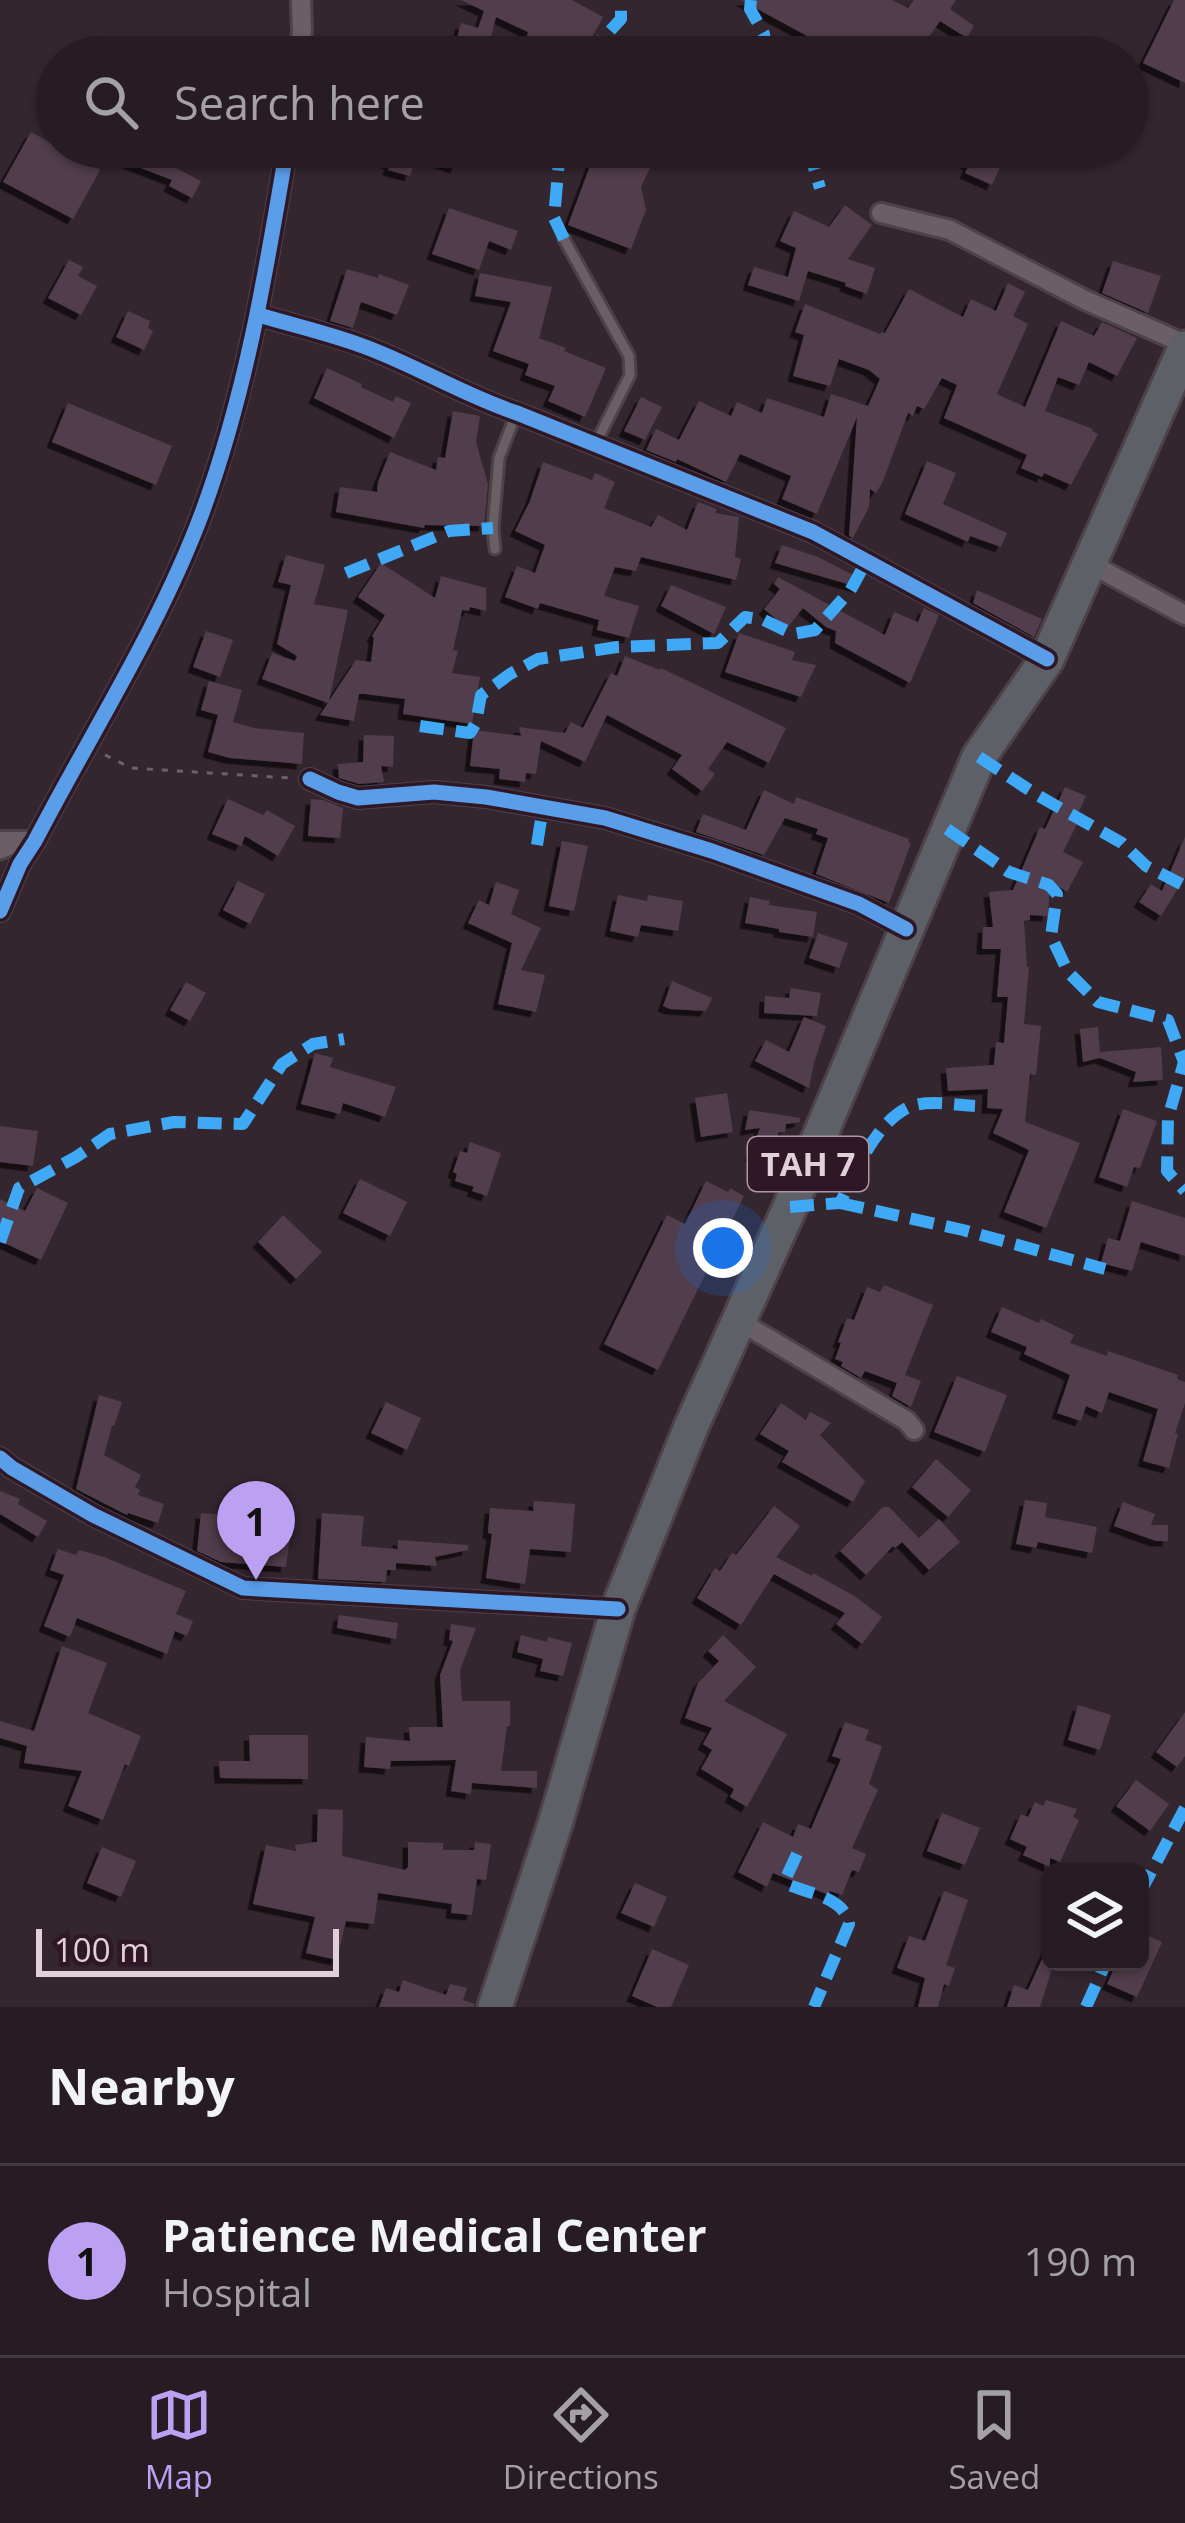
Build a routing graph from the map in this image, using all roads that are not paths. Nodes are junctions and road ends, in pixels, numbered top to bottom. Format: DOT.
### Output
graph roads {
  1 [pos="301,0"];
  2 [pos="301,36"];
  3 [pos="284,168"];
  4 [pos="881,213"];
  5 [pos="564,238"];
  6 [pos="259,315"];
  7 [pos="1185,346"];
  8 [pos="517,413"];
  9 [pos="595,445"];
  10 [pos="495,549"];
  11 [pos="1089,563"];
  12 [pos="1185,615"];
  13 [pos="1047,659"];
  14 [pos="310,779"];
  15 [pos="0,841"];
  16 [pos="35,841"];
  17 [pos="0,854"];
  18 [pos="0,911"];
  19 [pos="906,929"];
  20 [pos="739,1321"];
  21 [pos="914,1430"];
  22 [pos="0,1458"];
  23 [pos="618,1610"];
  24 [pos="495,2007"];
  1 -- 2 [label="street"];
  3 -- 6 [label="street"];
  4 -- 7 [label="street"];
  5 -- 9 [label="lane"];
  6 -- 8 [label="street"];
  6 -- 16 [label="street"];
  7 -- 11 [label="highway, TAH 7"];
  8 -- 9 [label="street"];
  8 -- 10 [label="lane"];
  9 -- 13 [label="street"];
  11 -- 12 [label="street"];
  11 -- 13 [label="highway, TAH 7"];
  13 -- 19 [label="highway, TAH 7"];
  14 -- 19 [label="street"];
  15 -- 16 [label="street"];
  16 -- 17 [label="lane"];
  16 -- 18 [label="street"];
  19 -- 20 [label="highway, TAH 7"];
  20 -- 21 [label="street"];
  20 -- 23 [label="highway, TAH 7"];
  22 -- 23 [label="street"];
  23 -- 24 [label="highway, TAH 7"];
}
